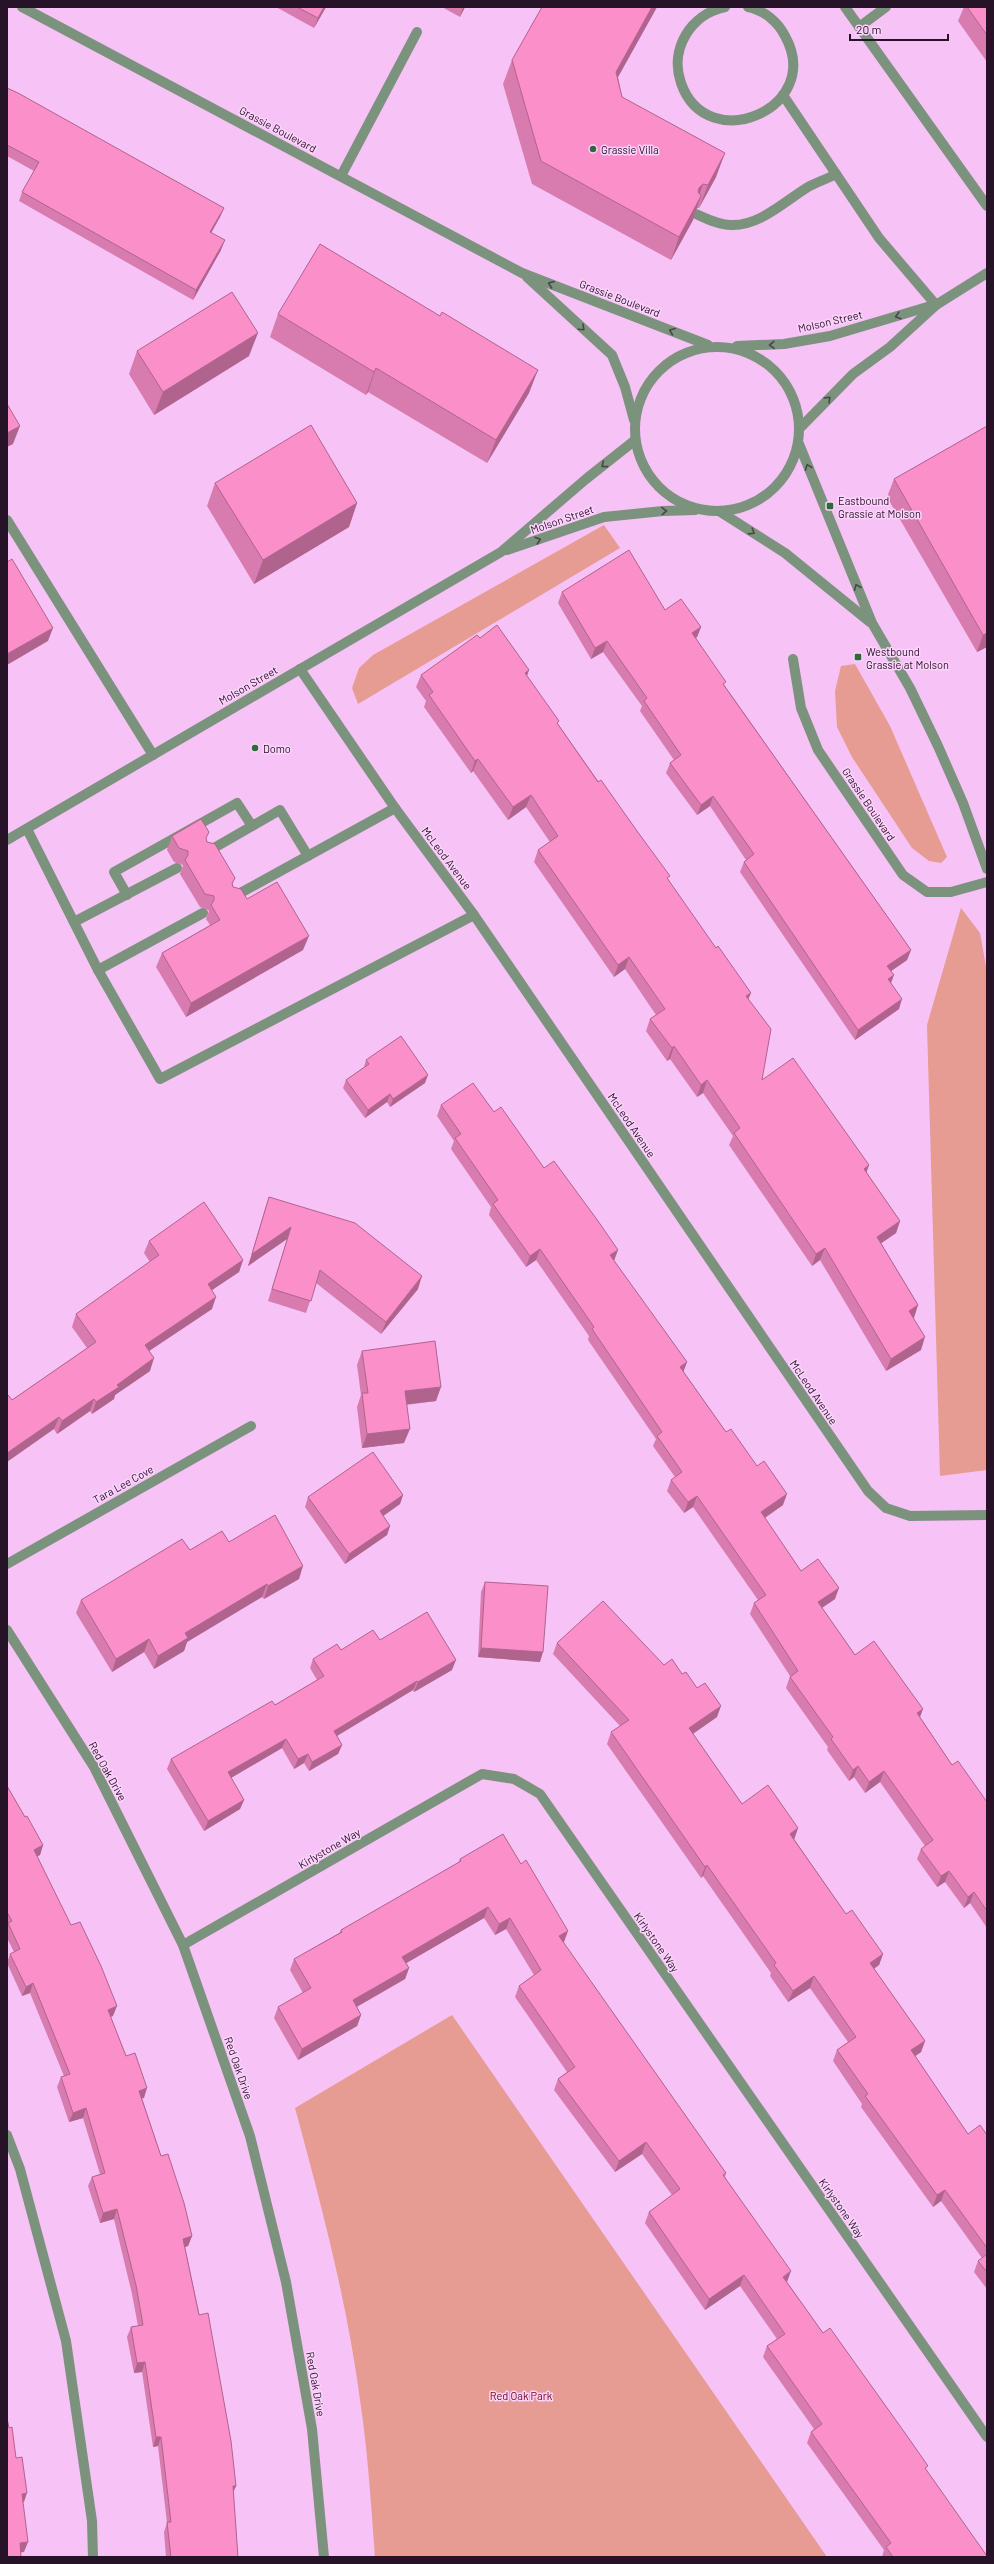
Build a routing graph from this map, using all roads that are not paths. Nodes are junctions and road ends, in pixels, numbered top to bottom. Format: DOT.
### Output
graph roads {
  1 [pos="22,7"];
  2 [pos="725,7"];
  3 [pos="748,7"];
  4 [pos="845,7"];
  5 [pos="886,7"];
  6 [pos="858,27"];
  7 [pos="417,32"];
  8 [pos="784,95"];
  9 [pos="836,174"];
  10 [pos="341,176"];
  11 [pos="987,206"];
  12 [pos="696,214"];
  13 [pos="522,273"];
  14 [pos="987,273"];
  15 [pos="936,305"];
  16 [pos="708,345"];
  17 [pos="727,346"];
  18 [pos="635,421"];
  19 [pos="801,427"];
  20 [pos="634,441"];
  21 [pos="799,444"];
  22 [pos="704,510"];
  23 [pos="719,511"];
  24 [pos="7,520"];
  25 [pos="501,552"];
  26 [pos="872,623"];
  27 [pos="793,659"];
  28 [pos="300,669"];
  29 [pos="153,755"];
  30 [pos="395,808"];
  31 [pos="252,826"];
  32 [pos="27,829"];
  33 [pos="7,840"];
  34 [pos="207,852"];
  35 [pos="308,856"];
  36 [pos="177,868"];
  37 [pos="987,869"];
  38 [pos="987,882"];
  39 [pos="127,895"];
  40 [pos="233,897"];
  41 [pos="203,913"];
  42 [pos="474,915"];
  43 [pos="74,922"];
  44 [pos="98,970"];
  45 [pos="251,1426"];
  46 [pos="987,1515"];
  47 [pos="7,1564"];
  48 [pos="7,1630"];
  49 [pos="183,1945"];
  50 [pos="7,2135"];
  51 [pos="987,2437"];
  52 [pos="93,2557"];
  53 [pos="324,2557"];
  1 -- 10 [label="street, Grassie Boulevard"];
  2 -- 8 [label="street"];
  3 -- 8 [label="street"];
  4 -- 6 [label="street"];
  5 -- 6 [label="street"];
  6 -- 11 [label="street"];
  7 -- 10 [label="street"];
  8 -- 9 [label="street"];
  9 -- 12 [label="street"];
  9 -- 15 [label="street"];
  10 -- 13 [label="street, Grassie Boulevard"];
  16 -- 13 [label="street, Grassie Boulevard, one-way"];
  13 -- 18 [label="street, Grassie Boulevard, one-way"];
  14 -- 15 [label="street, Molson Street"];
  15 -- 17 [label="street, Molson Street, one-way"];
  19 -- 15 [label="street, Molson Street, one-way"];
  16 -- 17 [label="street"];
  16 -- 18 [label="street"];
  17 -- 19 [label="street"];
  18 -- 20 [label="street"];
  19 -- 21 [label="street"];
  20 -- 22 [label="street"];
  20 -- 25 [label="street, Molson Street, one-way"];
  21 -- 23 [label="street"];
  26 -- 21 [label="street, one-way"];
  22 -- 23 [label="street"];
  25 -- 22 [label="street, Molson Street, one-way"];
  23 -- 26 [label="street, one-way"];
  24 -- 29 [label="street"];
  25 -- 28 [label="street, Molson Street"];
  26 -- 37 [label="street"];
  27 -- 38 [label="street, Grassie Boulevard"];
  28 -- 29 [label="street, Molson Street"];
  28 -- 30 [label="street, McLeod Avenue"];
  29 -- 32 [label="street, Molson Street"];
  30 -- 35 [label="street"];
  30 -- 42 [label="street, McLeod Avenue"];
  31 -- 34 [label="street"];
  31 -- 35 [label="street"];
  31 -- 39 [label="street"];
  32 -- 33 [label="street, Molson Street"];
  32 -- 43 [label="street"];
  35 -- 40 [label="street"];
  36 -- 39 [label="street"];
  39 -- 43 [label="street"];
  41 -- 44 [label="street"];
  42 -- 44 [label="street"];
  42 -- 46 [label="street, McLeod Avenue"];
  43 -- 44 [label="street"];
  45 -- 47 [label="street, Tara Lee Cove"];
  48 -- 49 [label="street, Red Oak Drive"];
  49 -- 51 [label="street, Kirlystone Way"];
  49 -- 53 [label="street, Red Oak Drive"];
  50 -- 52 [label="street"];
}
